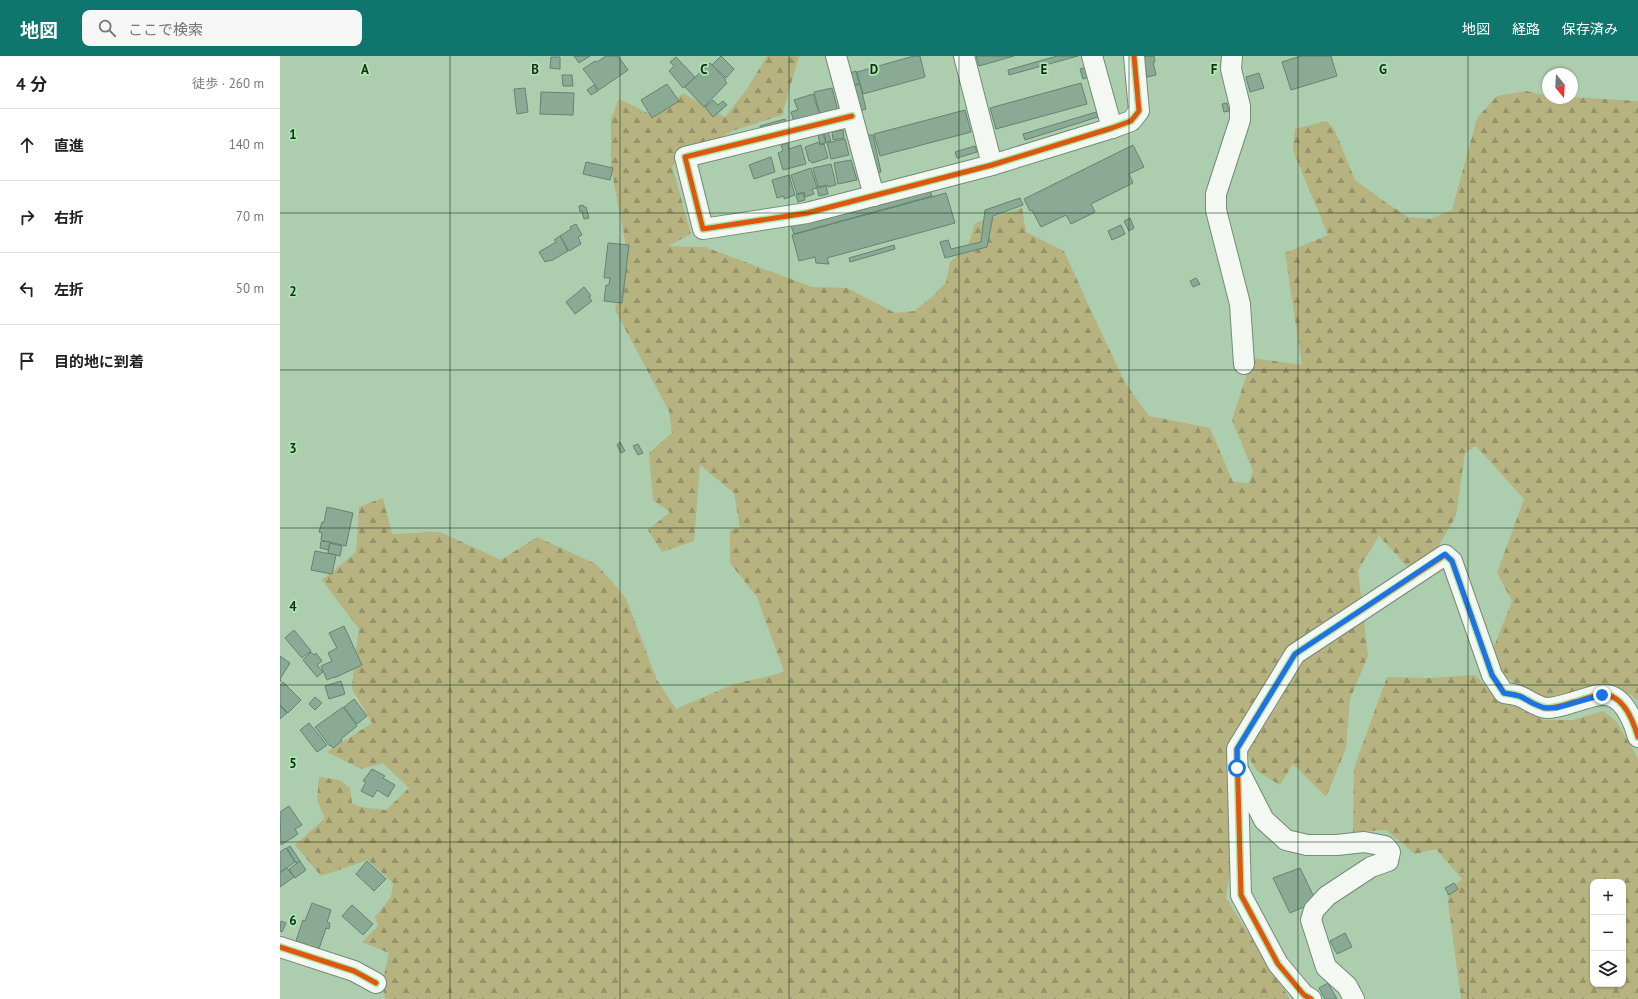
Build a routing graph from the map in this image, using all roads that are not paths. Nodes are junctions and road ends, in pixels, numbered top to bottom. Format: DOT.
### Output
graph roads {
  1 [pos="836,56"];
  2 [pos="964,56"];
  3 [pos="1092,56"];
  4 [pos="1134,56"];
  5 [pos="1232,56"];
  6 [pos="852,116"];
  7 [pos="1112,128"];
  8 [pos="992,164"];
  9 [pos="874,196"];
  10 [pos="1244,364"];
  11 [pos="1638,737"];
  12 [pos="1237,768"];
  13 [pos="280,947"];
  14 [pos="376,983"];
  15 [pos="1311,999"];
  16 [pos="1354,999"];
  1 -- 6 [label="street"];
  2 -- 8 [label="street"];
  3 -- 7 [label="street"];
  4 -- 7 [label="street"];
  5 -- 10 [label="street"];
  6 -- 9 [label="street"];
  6 -- 9 [label="street"];
  7 -- 8 [label="street"];
  8 -- 9 [label="street"];
  11 -- 12 [label="street"];
  12 -- 15 [label="street"];
  12 -- 16 [label="street"];
  13 -- 14 [label="street"];
}
